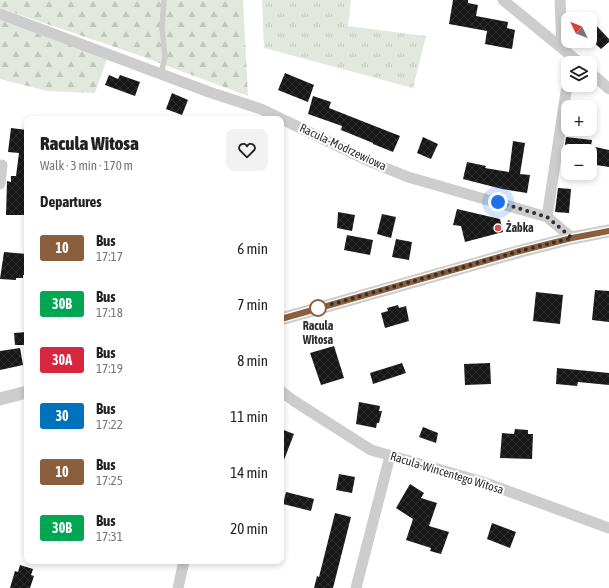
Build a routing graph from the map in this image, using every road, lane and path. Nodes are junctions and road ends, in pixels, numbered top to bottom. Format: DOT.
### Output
graph roads {
  1 [pos="164,0"];
  2 [pos="503,0"];
  3 [pos="560,0"];
  4 [pos="0,14"];
  5 [pos="561,24"];
  6 [pos="561,47"];
  7 [pos="562,48"];
  8 [pos="569,56"];
  9 [pos="161,74"];
  10 [pos="597,78"];
  11 [pos="609,88"];
  12 [pos="566,92"];
  13 [pos="276,116"];
  14 [pos="284,120"];
  15 [pos="2,165"];
  16 [pos="0,184"];
  17 [pos="547,217"];
  18 [pos="609,231"];
  19 [pos="572,238"];
  20 [pos="284,318"];
  21 [pos="24,393"];
  22 [pos="284,393"];
  23 [pos="0,400"];
  24 [pos="284,401"];
  25 [pos="294,401"];
  26 [pos="390,456"];
  27 [pos="609,528"];
  28 [pos="183,564"];
  29 [pos="178,588"];
  30 [pos="356,588"];
  1 -- 9 [label="lane"];
  2 -- 6 [label="street"];
  3 -- 5 [label="street"];
  4 -- 9 [label="street, Racula-Modrzewiowa"];
  7 -- 8 [label="street"];
  9 -- 13 [label="street, Racula-Modrzewiowa"];
  10 -- 11 [label="street"];
  12 -- 17 [label="street"];
  14 -- 17 [label="street, Racula-Modrzewiowa"];
  15 -- 16 [label="street"];
  17 -- 19 [label="street, Racula-Modrzewiowa"];
  18 -- 19 [label="street"];
  19 -- 20 [label="street"];
  21 -- 23 [label="street"];
  22 -- 25 [label="street, Racula-Wincentego Witosa"];
  24 -- 25 [label="street"];
  25 -- 26 [label="street, Racula-Wincentego Witosa"];
  26 -- 27 [label="street, Racula-Wincentego Witosa"];
  26 -- 30 [label="street"];
  28 -- 29 [label="street"];
}
